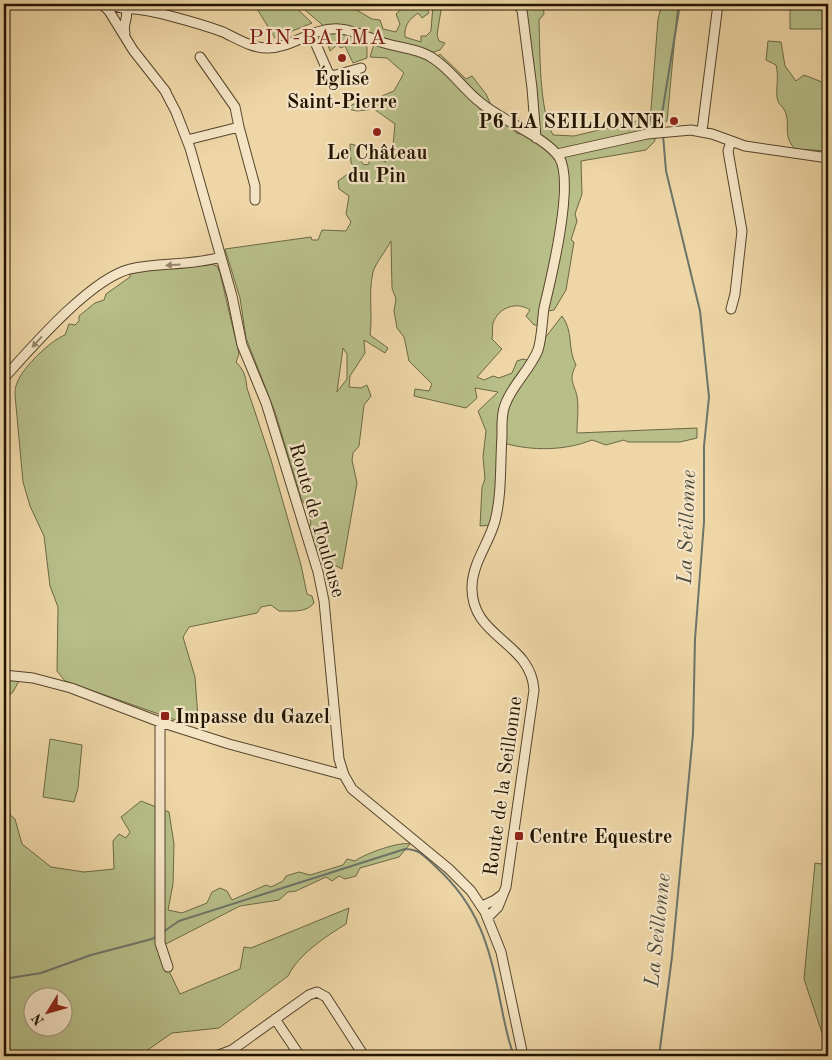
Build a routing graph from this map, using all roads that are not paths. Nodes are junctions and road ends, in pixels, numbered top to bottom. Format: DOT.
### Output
graph roads {
  1 [pos="102,4"];
  2 [pos="106,4"];
  3 [pos="718,4"];
  4 [pos="521,6"];
  5 [pos="145,8"];
  6 [pos="113,10"];
  7 [pos="123,17"];
  8 [pos="311,33"];
  9 [pos="200,57"];
  10 [pos="361,68"];
  11 [pos="239,127"];
  12 [pos="702,131"];
  13 [pos="536,138"];
  14 [pos="190,139"];
  15 [pos="731,141"];
  16 [pos="796,152"];
  17 [pos="828,152"];
  18 [pos="557,154"];
  19 [pos="828,158"];
  20 [pos="255,200"];
  21 [pos="221,258"];
  22 [pos="731,309"];
  23 [pos="4,378"];
  24 [pos="4,675"];
  25 [pos="160,722"];
  26 [pos="344,776"];
  27 [pos="503,894"];
  28 [pos="482,906"];
  29 [pos="488,917"];
  30 [pos="168,966"];
  31 [pos="275,1019"];
  32 [pos="517,1027"];
  33 [pos="234,1053"];
  34 [pos="216,1056"];
  35 [pos="300,1056"];
  36 [pos="364,1056"];
  37 [pos="523,1056"];
  38 [pos="528,1056"];
  1 -- 6 [label="street"];
  2 -- 6 [label="street"];
  3 -- 12 [label="street"];
  4 -- 13 [label="street"];
  5 -- 7 [label="street"];
  5 -- 8 [label="street"];
  6 -- 7 [label="street"];
  6 -- 7 [label="street"];
  7 -- 14 [label="street, Route de Toulouse"];
  8 -- 10 [label="street"];
  8 -- 13 [label="street"];
  9 -- 11 [label="street"];
  11 -- 14 [label="street"];
  11 -- 20 [label="street"];
  12 -- 15 [label="street"];
  12 -- 18 [label="street"];
  13 -- 18 [label="street"];
  14 -- 21 [label="street, Route de Toulouse"];
  15 -- 16 [label="street"];
  15 -- 22 [label="street"];
  16 -- 17 [label="street"];
  16 -- 19 [label="street"];
  18 -- 27 [label="street, Route de la Seillonne"];
  21 -- 23 [label="street, one-way"];
  21 -- 26 [label="street, Route de Toulouse"];
  24 -- 25 [label="street"];
  25 -- 26 [label="street"];
  25 -- 30 [label="street"];
  26 -- 28 [label="street, Route de Toulouse"];
  27 -- 28 [label="street, Route de la Seillonne"];
  27 -- 29 [label="street, Route de la Seillonne"];
  28 -- 29 [label="street, Route de Toulouse"];
  29 -- 32 [label="street, Route de Toulouse"];
  31 -- 33 [label="street"];
  31 -- 35 [label="street"];
  31 -- 36 [label="street"];
  32 -- 37 [label="street, Route de Toulouse"];
  32 -- 38 [label="street, Route de Toulouse"];
  33 -- 34 [label="street"];
}
